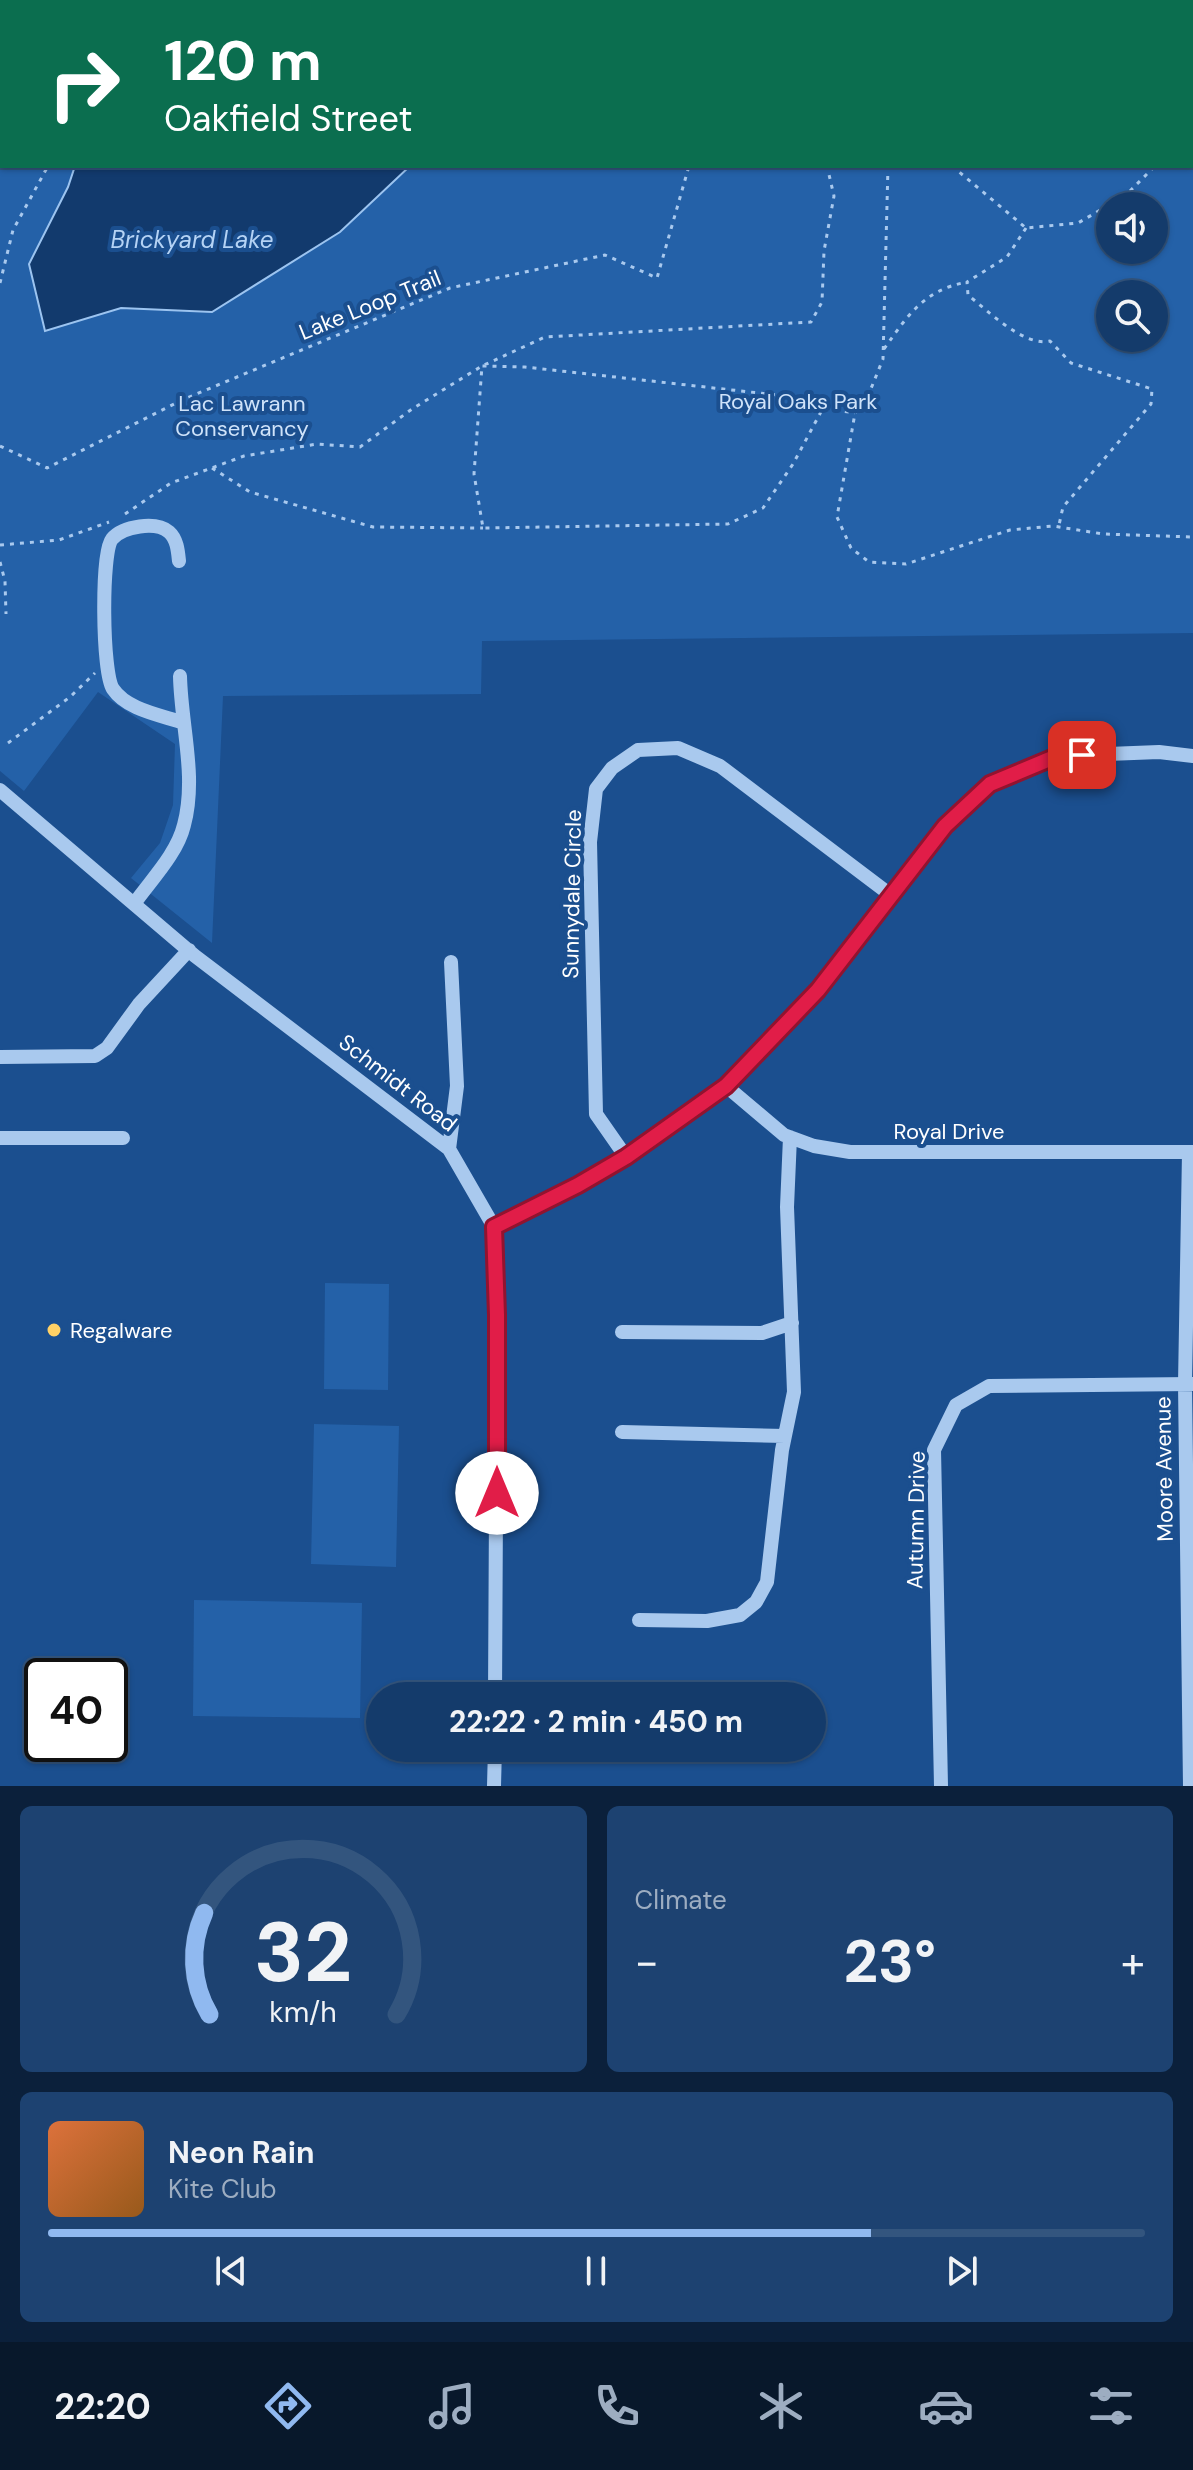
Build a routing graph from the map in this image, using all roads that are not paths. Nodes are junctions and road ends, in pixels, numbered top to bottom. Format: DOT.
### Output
graph roads {
  1 [pos="179,561"];
  2 [pos="180,676"];
  3 [pos="184,723"];
  4 [pos="1193,756"];
  5 [pos="0,790"];
  6 [pos="892,896"];
  7 [pos="134,904"];
  8 [pos="189,950"];
  9 [pos="451,962"];
  10 [pos="0,1057"];
  11 [pos="726,1086"];
  12 [pos="790,1137"];
  13 [pos="0,1138"];
  14 [pos="123,1138"];
  15 [pos="449,1149"];
  16 [pos="1191,1152"];
  17 [pos="626,1157"];
  18 [pos="494,1227"];
  19 [pos="792,1323"];
  20 [pos="622,1332"];
  21 [pos="1189,1384"];
  22 [pos="622,1432"];
  23 [pos="785,1436"];
  24 [pos="639,1620"];
  25 [pos="495,1682"];
  26 [pos="495,1762"];
  27 [pos="494,1786"];
  28 [pos="941,1786"];
  29 [pos="1190,1786"];
  1 -- 3 [label="street"];
  2 -- 3 [label="street"];
  3 -- 7 [label="street"];
  4 -- 6 [label="street"];
  5 -- 7 [label="street, Schmidt Road"];
  6 -- 11 [label="street"];
  6 -- 17 [label="street, Sunnydale Circle"];
  7 -- 8 [label="street, Schmidt Road"];
  8 -- 10 [label="street"];
  8 -- 15 [label="street, Schmidt Road"];
  9 -- 15 [label="street"];
  11 -- 12 [label="street, Royal Drive"];
  11 -- 17 [label="street"];
  12 -- 16 [label="street, Royal Drive"];
  12 -- 19 [label="street"];
  13 -- 14 [label="street"];
  15 -- 18 [label="street, Schmidt Road"];
  16 -- 21 [label="street, Moore Avenue"];
  17 -- 18 [label="street"];
  18 -- 25 [label="street, Schmidt Road"];
  19 -- 20 [label="street"];
  19 -- 23 [label="street"];
  21 -- 28 [label="street, Autumn Drive"];
  21 -- 29 [label="street, Moore Avenue"];
  22 -- 23 [label="street"];
  23 -- 24 [label="street"];
  26 -- 27 [label="street"];
}
